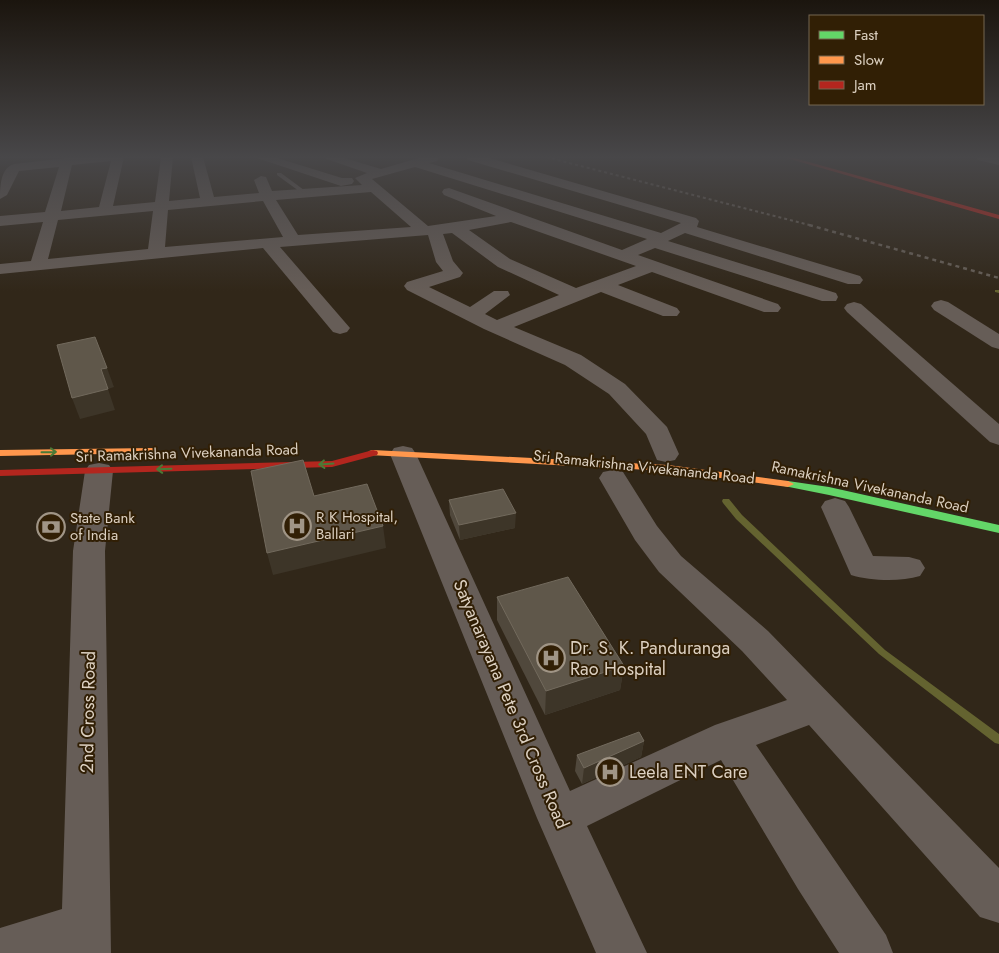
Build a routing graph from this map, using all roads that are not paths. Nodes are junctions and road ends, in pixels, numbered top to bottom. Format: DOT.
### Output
graph roads {
  1 [pos="56,201"];
  2 [pos="107,201"];
  3 [pos="162,201"];
  4 [pos="204,201"];
  5 [pos="270,201"];
  6 [pos="392,201"];
  7 [pos="472,201"];
  8 [pos="547,201"];
  9 [pos="629,201"];
  10 [pos="944,201"];
  11 [pos="161,206"];
  12 [pos="105,211"];
  13 [pos="52,216"];
  14 [pos="512,217"];
  15 [pos="999,217"];
  16 [pos="0,222"];
  17 [pos="455,228"];
  18 [pos="684,228"];
  19 [pos="430,230"];
  20 [pos="293,240"];
  21 [pos="658,240"];
  22 [pos="267,242"];
  23 [pos="156,253"];
  24 [pos="623,256"];
  25 [pos="38,265"];
  26 [pos="653,266"];
  27 [pos="0,269"];
  28 [pos="854,280"];
  29 [pos="601,286"];
  30 [pos="501,295"];
  31 [pos="575,295"];
  32 [pos="829,297"];
  33 [pos="941,306"];
  34 [pos="771,308"];
  35 [pos="854,308"];
  36 [pos="670,312"];
  37 [pos="471,315"];
  38 [pos="496,327"];
  39 [pos="340,328"];
  40 [pos="999,343"];
  41 [pos="999,437"];
  42 [pos="348,448"];
  43 [pos="168,450"];
  44 [pos="514,450"];
  45 [pos="0,453"];
  46 [pos="388,454"];
  47 [pos="666,454"];
  48 [pos="496,458"];
  49 [pos="99,471"];
  50 [pos="0,473"];
  51 [pos="804,474"];
  52 [pos="608,477"];
  53 [pos="838,508"];
  54 [pos="989,514"];
  55 [pos="999,529"];
  56 [pos="909,568"];
  57 [pos="818,706"];
  58 [pos="730,737"];
  59 [pos="559,818"];
  60 [pos="997,900"];
  61 [pos="86,939"];
  62 [pos="0,953"];
  63 [pos="622,953"];
  64 [pos="868,953"];
  1 -- 13 [label="street"];
  2 -- 12 [label="street"];
  3 -- 11 [label="street"];
  4 -- 11 [label="street"];
  5 -- 20 [label="street"];
  6 -- 19 [label="street"];
  7 -- 14 [label="street"];
  8 -- 21 [label="street"];
  9 -- 18 [label="street"];
  10 -- 15 [label="main road"];
  11 -- 12 [label="street"];
  11 -- 23 [label="street"];
  12 -- 13 [label="street"];
  13 -- 16 [label="street"];
  13 -- 25 [label="street"];
  14 -- 17 [label="street"];
  14 -- 24 [label="street"];
  17 -- 19 [label="street"];
  17 -- 31 [label="street"];
  18 -- 21 [label="street"];
  18 -- 28 [label="street"];
  19 -- 20 [label="street"];
  19 -- 37 [label="street"];
  20 -- 22 [label="street"];
  21 -- 24 [label="street"];
  21 -- 32 [label="street"];
  22 -- 23 [label="street"];
  22 -- 39 [label="street"];
  23 -- 25 [label="street"];
  24 -- 26 [label="street"];
  25 -- 27 [label="street"];
  26 -- 29 [label="street"];
  26 -- 34 [label="street"];
  29 -- 31 [label="street"];
  29 -- 36 [label="street"];
  30 -- 37 [label="street"];
  31 -- 38 [label="street"];
  33 -- 40 [label="street"];
  35 -- 41 [label="street"];
  37 -- 38 [label="street"];
  38 -- 47 [label="street"];
  42 -- 46 [label="main road, Sri Ramakrishna Vivekananda Road"];
  45 -- 43 [label="main road, Sri Ramakrishna Vivekananda Road, one-way"];
  44 -- 48 [label="main road"];
  46 -- 48 [label="main road, Sri Ramakrishna Vivekananda Road"];
  46 -- 49 [label="main road, Sri Ramakrishna Vivekananda Road, one-way"];
  46 -- 59 [label="street, Satyanarayana Pete 3rd Cross Road"];
  48 -- 52 [label="main road, Sri Ramakrishna Vivekananda Road"];
  48 -- 55 [label="main road, Ramakrishna Vivekananda Road"];
  49 -- 50 [label="main road, Sri Ramakrishna Vivekananda Road"];
  49 -- 61 [label="street, 2nd Cross Road"];
  51 -- 54 [label="main road"];
  52 -- 57 [label="street"];
  53 -- 56 [label="street"];
  57 -- 58 [label="street"];
  57 -- 60 [label="street"];
  58 -- 59 [label="street"];
  58 -- 64 [label="street"];
  59 -- 63 [label="street, Satyanarayana Pete 3rd Cross Road"];
  61 -- 62 [label="street"];
}
